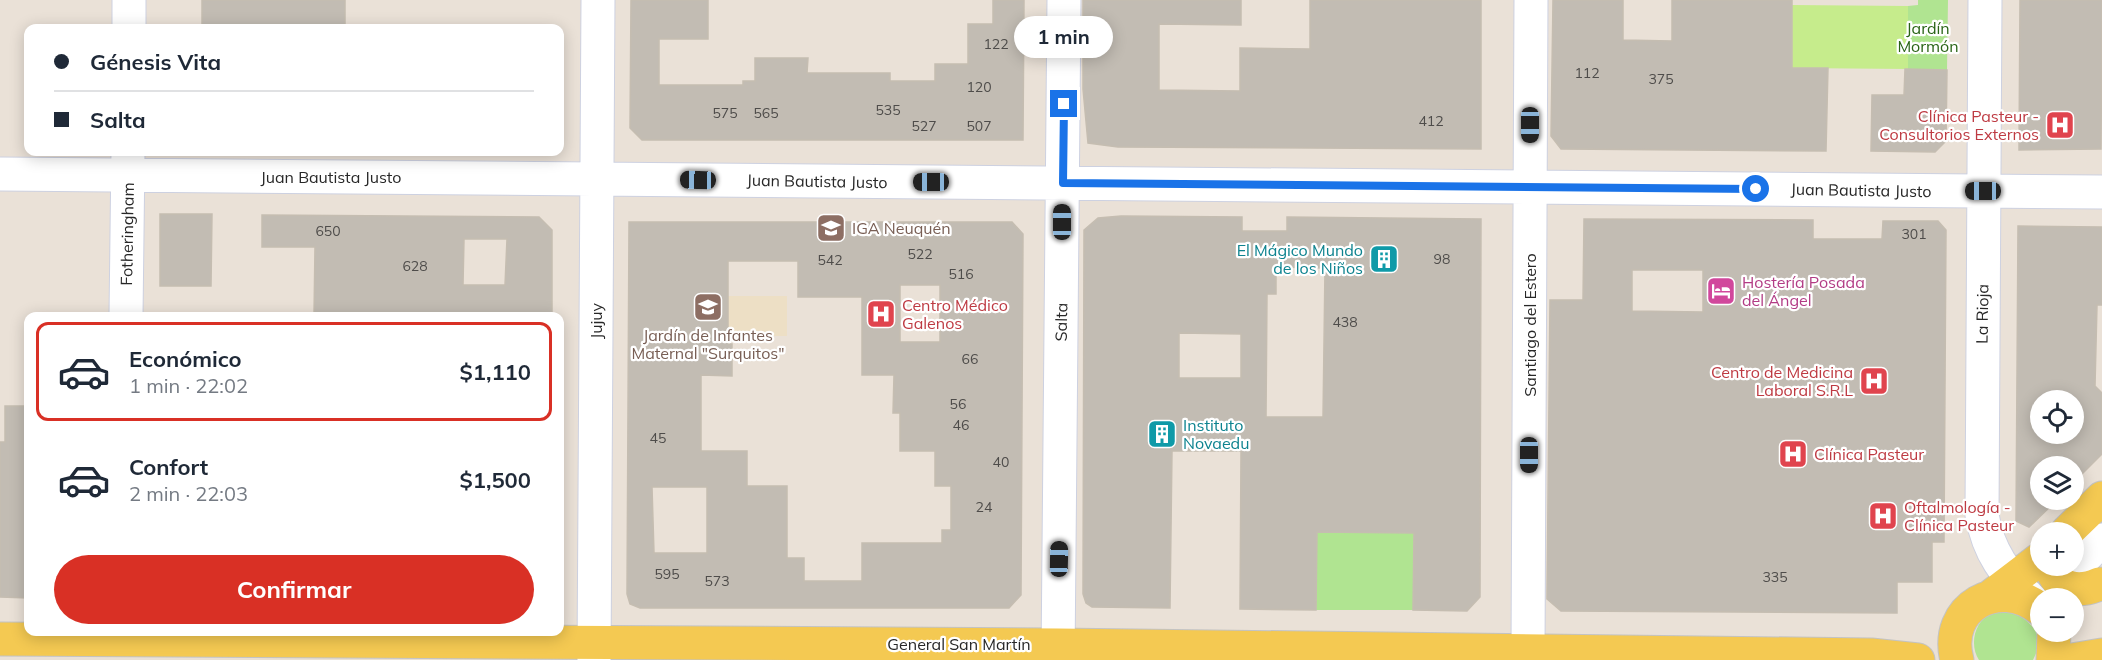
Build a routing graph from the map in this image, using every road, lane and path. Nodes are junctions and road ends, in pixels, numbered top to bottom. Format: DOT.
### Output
graph roads {
  1 [pos="129,0"];
  2 [pos="598,0"];
  3 [pos="1064,0"];
  4 [pos="1531,0"];
  5 [pos="1985,0"];
  6 [pos="129,24"];
  7 [pos="128,163"];
  8 [pos="0,174"];
  9 [pos="597,179"];
  10 [pos="1063,183"];
  11 [pos="1530,187"];
  12 [pos="1983,191"];
  13 [pos="2102,192"];
  14 [pos="126,312"];
  15 [pos="2102,498"];
  16 [pos="2077,522"];
  17 [pos="2102,540"];
  18 [pos="2030,567"];
  19 [pos="2084,571"];
  20 [pos="2001,589"];
  21 [pos="2030,603"];
  22 [pos="0,639"];
  23 [pos="123,644"];
  24 [pos="2059,646"];
  25 [pos="1528,650"];
  26 [pos="594,651"];
  27 [pos="1058,652"];
  28 [pos="1953,652"];
  29 [pos="1141,653"];
  30 [pos="2102,655"];
  31 [pos="1880,657"];
  32 [pos="1918,660"];
  1 -- 6 [label="street"];
  2 -- 9 [label="street, Jujuy"];
  3 -- 10 [label="street, Salta"];
  4 -- 11 [label="street, Santiago del Estero"];
  5 -- 12 [label="street, La Rioja"];
  7 -- 8 [label="street, Juan Bautista Justo"];
  7 -- 9 [label="street, Juan Bautista Justo"];
  7 -- 14 [label="street, Fotheringham"];
  9 -- 10 [label="street, Juan Bautista Justo"];
  9 -- 26 [label="street, Jujuy"];
  10 -- 11 [label="street, Juan Bautista Justo"];
  10 -- 27 [label="street, Salta"];
  11 -- 12 [label="street, Juan Bautista Justo"];
  11 -- 25 [label="street, Santiago del Estero"];
  12 -- 13 [label="street, Juan Bautista Justo"];
  12 -- 20 [label="street, La Rioja"];
  15 -- 16 [label="main road"];
  17 -- 19 [label="street"];
  18 -- 20 [label="main road"];
  20 -- 21 [label="street, La Rioja"];
  20 -- 28 [label="main road"];
  22 -- 23 [label="main road, General San Martín"];
  23 -- 26 [label="main road, General San Martín"];
  24 -- 30 [label="main road"];
  25 -- 29 [label="main road, General San Martín"];
  25 -- 31 [label="main road, General San Martín"];
  26 -- 27 [label="main road, General San Martín"];
  27 -- 29 [label="main road, General San Martín"];
  31 -- 32 [label="main road, General San Martín"];
}
